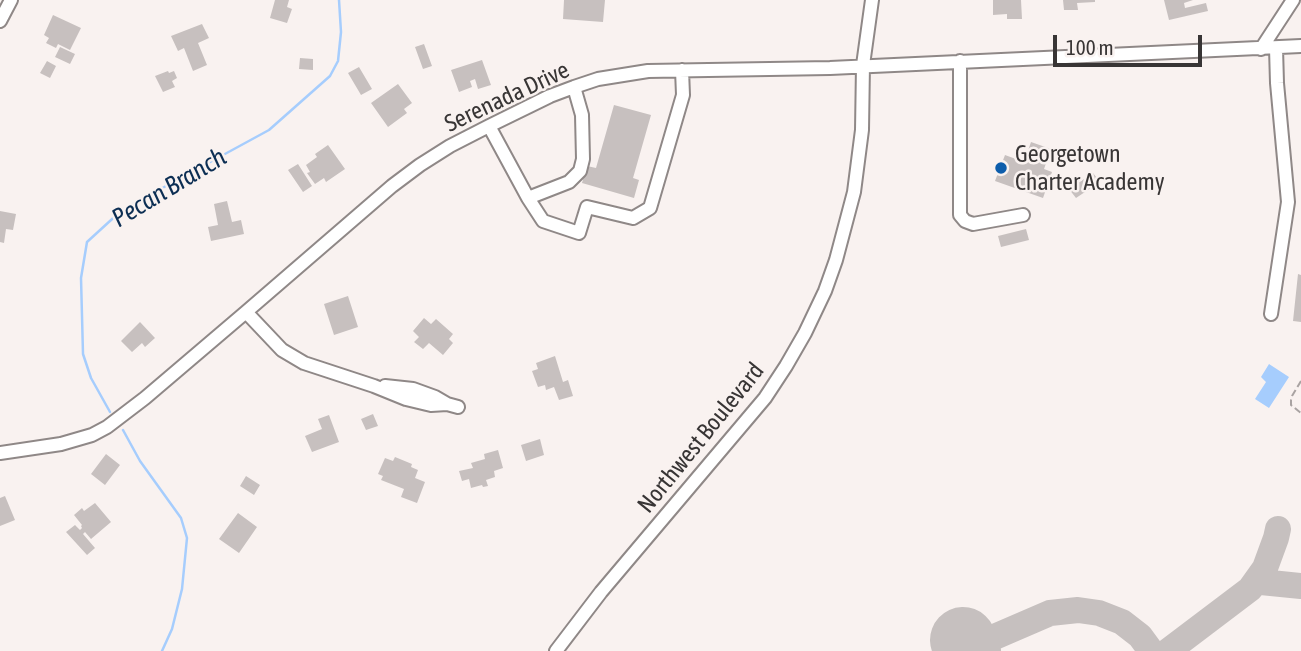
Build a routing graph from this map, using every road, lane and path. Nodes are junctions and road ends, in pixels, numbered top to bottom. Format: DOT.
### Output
graph roads {
  1 [pos="11,0"];
  2 [pos="872,0"];
  3 [pos="1293,0"];
  4 [pos="0,21"];
  5 [pos="1301,46"];
  6 [pos="1276,48"];
  7 [pos="1261,49"];
  8 [pos="960,61"];
  9 [pos="863,65"];
  10 [pos="682,70"];
  11 [pos="574,87"];
  12 [pos="489,126"];
  13 [pos="528,198"];
  14 [pos="1023,215"];
  15 [pos="246,313"];
  16 [pos="1271,314"];
  17 [pos="1301,381"];
  18 [pos="453,406"];
  19 [pos="1301,413"];
  20 [pos="0,453"];
  21 [pos="556,651"];
  1 -- 4 [label="street"];
  2 -- 9 [label="street, Northwest Boulevard"];
  3 -- 7 [label="street"];
  5 -- 6 [label="street, Serenada Drive"];
  6 -- 7 [label="street, Serenada Drive"];
  6 -- 16 [label="street"];
  7 -- 8 [label="street, Serenada Drive"];
  8 -- 9 [label="street, Serenada Drive"];
  8 -- 14 [label="street"];
  9 -- 10 [label="street, Serenada Drive"];
  9 -- 21 [label="street, Northwest Boulevard"];
  10 -- 11 [label="street, Serenada Drive"];
  10 -- 13 [label="street"];
  11 -- 12 [label="street, Serenada Drive"];
  11 -- 13 [label="street"];
  12 -- 13 [label="street"];
  12 -- 15 [label="street, Serenada Drive"];
  15 -- 18 [label="street"];
  15 -- 20 [label="street, Serenada Drive"];
  17 -- 19 [label="path"];
}
